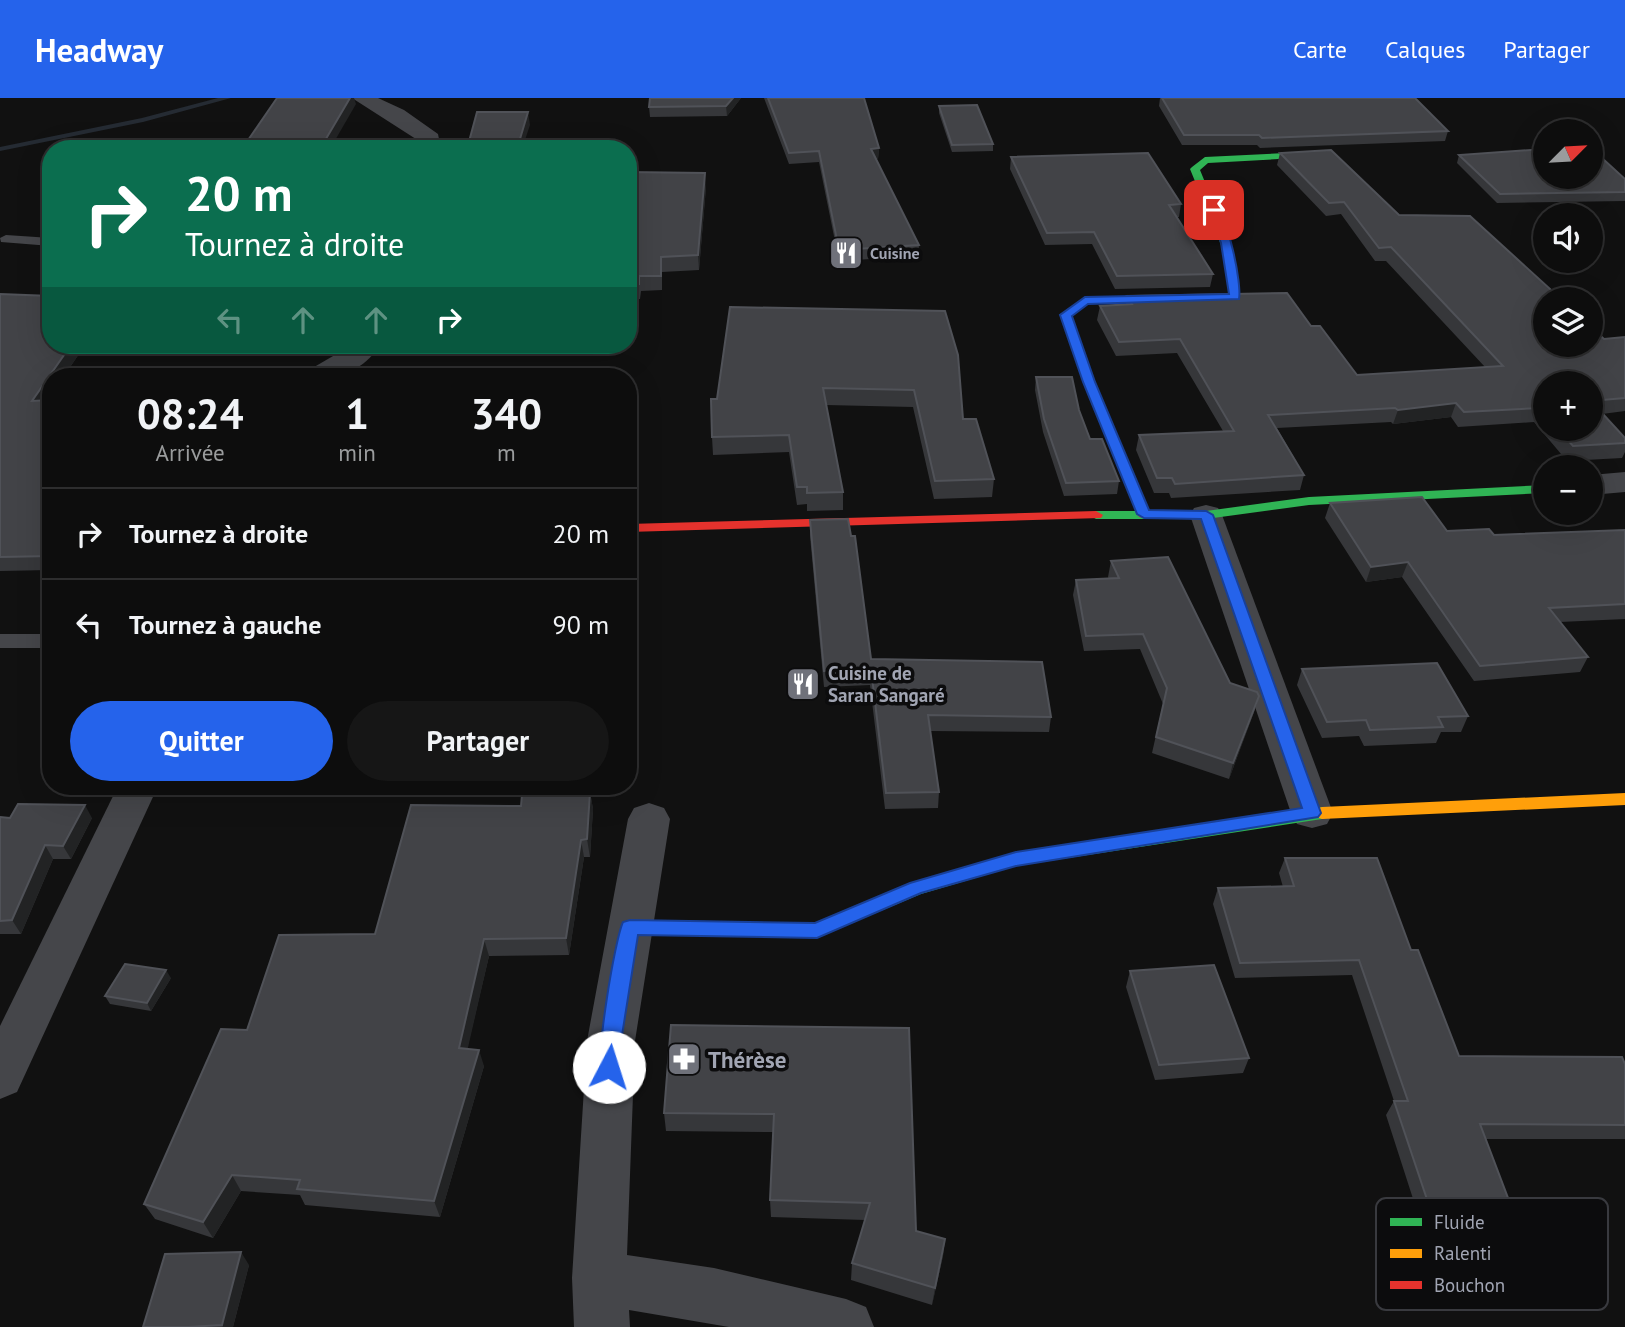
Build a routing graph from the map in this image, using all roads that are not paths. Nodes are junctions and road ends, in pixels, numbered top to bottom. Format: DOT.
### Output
graph roads {
  1 [pos="362,98"];
  2 [pos="430,140"];
  3 [pos="1329,154"];
  4 [pos="6,239"];
  5 [pos="42,241"];
  6 [pos="360,354"];
  7 [pos="334,368"];
  8 [pos="1625,482"];
  9 [pos="1603,484"];
  10 [pos="1533,490"];
  11 [pos="1144,514"];
  12 [pos="1206,515"];
  13 [pos="637,528"];
  14 [pos="0,641"];
  15 [pos="42,641"];
  16 [pos="134,795"];
  17 [pos="1625,799"];
  18 [pos="1312,813"];
  19 [pos="649,819"];
  20 [pos="630,928"];
  21 [pos="0,1077"];
  22 [pos="600,1303"];
  23 [pos="846,1327"];
  1 -- 2 [label="street"];
  3 -- 11 [label="street"];
  4 -- 5 [label="lane"];
  6 -- 7 [label="street"];
  8 -- 9 [label="street"];
  10 -- 12 [label="street"];
  11 -- 12 [label="street"];
  11 -- 13 [label="street"];
  12 -- 18 [label="street"];
  14 -- 15 [label="lane"];
  16 -- 21 [label="street"];
  17 -- 18 [label="street"];
  18 -- 20 [label="street"];
  19 -- 20 [label="street"];
  20 -- 22 [label="street"];
  22 -- 23 [label="street"];
}
